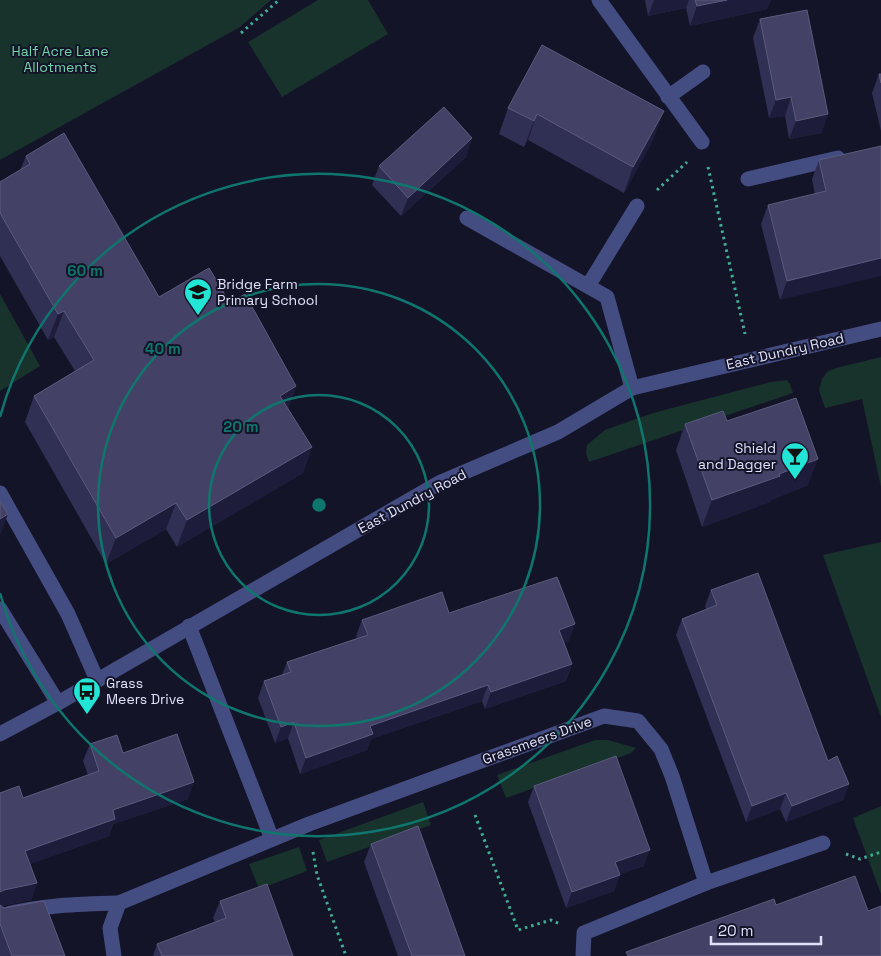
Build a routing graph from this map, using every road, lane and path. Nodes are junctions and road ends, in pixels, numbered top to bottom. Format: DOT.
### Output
graph roads {
  1 [pos="279,0"];
  2 [pos="599,0"];
  3 [pos="241,33"];
  4 [pos="703,72"];
  5 [pos="668,97"];
  6 [pos="702,142"];
  7 [pos="852,155"];
  8 [pos="686,165"];
  9 [pos="748,179"];
  10 [pos="637,206"];
  11 [pos="468,218"];
  12 [pos="588,286"];
  13 [pos="881,328"];
  14 [pos="750,359"];
  15 [pos="632,388"];
  16 [pos="0,493"];
  17 [pos="0,609"];
  18 [pos="189,626"];
  19 [pos="98,680"];
  20 [pos="58,703"];
  21 [pos="0,734"];
  22 [pos="476,815"];
  23 [pos="309,824"];
  24 [pos="272,840"];
  25 [pos="823,844"];
  26 [pos="881,852"];
  27 [pos="706,884"];
  28 [pos="119,903"];
  29 [pos="0,916"];
  30 [pos="584,933"];
  31 [pos="114,956"];
  32 [pos="346,956"];
  33 [pos="583,956"];
  1 -- 3 [label="path"];
  2 -- 5 [label="street"];
  4 -- 5 [label="street"];
  5 -- 6 [label="street"];
  6 -- 14 [label="path"];
  7 -- 9 [label="street"];
  8 -- 10 [label="path"];
  10 -- 12 [label="street"];
  11 -- 12 [label="street"];
  12 -- 15 [label="street"];
  13 -- 14 [label="street, East Dundry Road"];
  14 -- 15 [label="street, East Dundry Road"];
  15 -- 18 [label="street, East Dundry Road"];
  16 -- 19 [label="street"];
  17 -- 20 [label="street"];
  18 -- 19 [label="street, East Dundry Road"];
  18 -- 24 [label="street"];
  19 -- 20 [label="street, East Dundry Road"];
  20 -- 21 [label="street, East Dundry Road"];
  22 -- 30 [label="path"];
  23 -- 24 [label="street, Grassmeers Drive"];
  23 -- 27 [label="street, Grassmeers Drive"];
  23 -- 32 [label="path"];
  24 -- 28 [label="street, Grassmeers Drive"];
  25 -- 26 [label="path"];
  25 -- 27 [label="street"];
  27 -- 30 [label="street"];
  28 -- 29 [label="street"];
  28 -- 31 [label="street"];
  30 -- 33 [label="street"];
}
